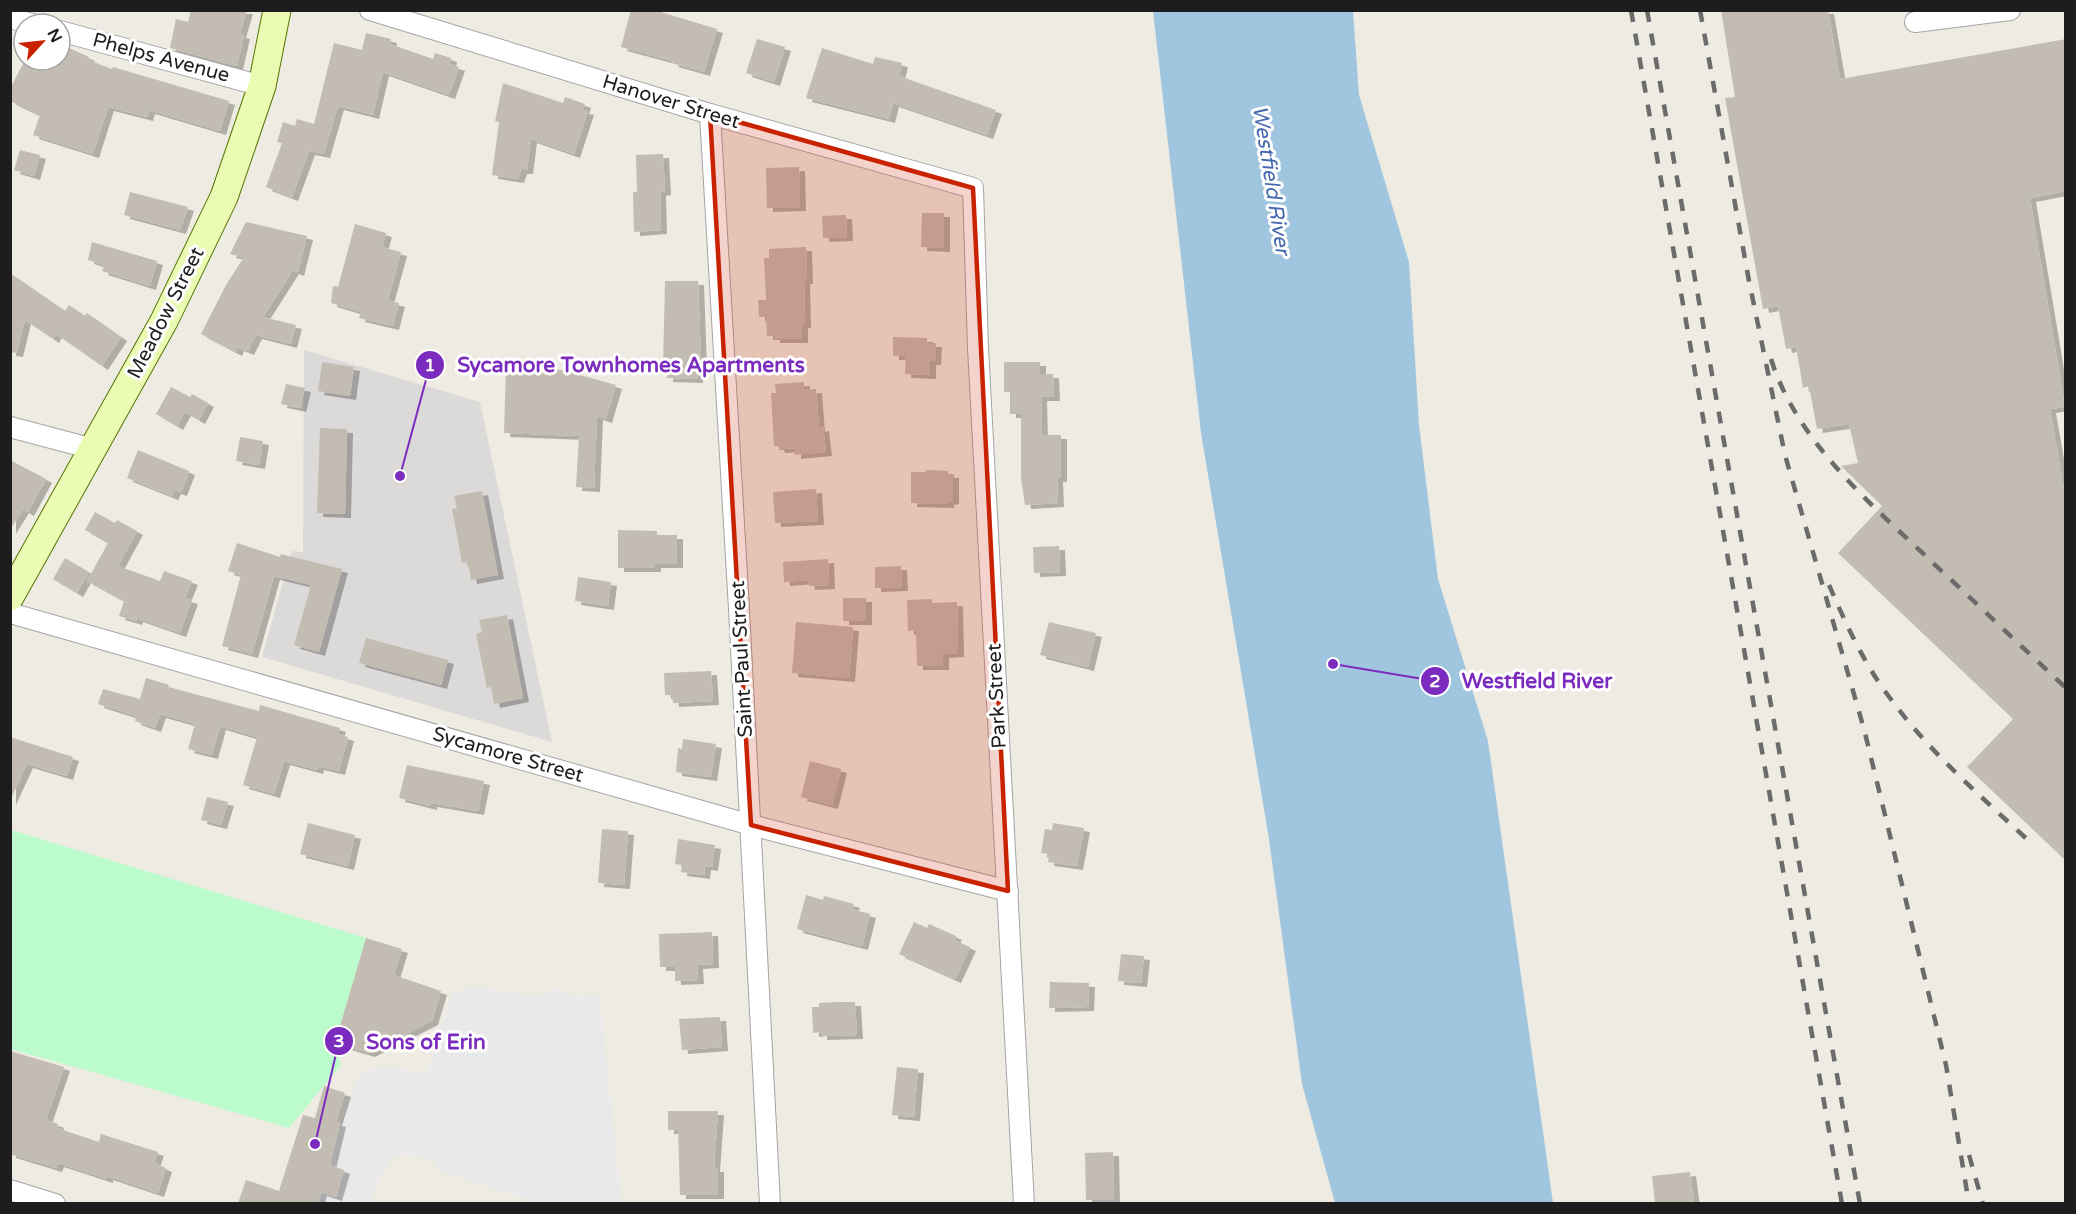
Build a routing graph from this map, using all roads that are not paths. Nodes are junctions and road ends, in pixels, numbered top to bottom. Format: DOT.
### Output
graph roads {
  1 [pos="277,10"];
  2 [pos="370,10"];
  3 [pos="2010,10"];
  4 [pos="1915,22"];
  5 [pos="72,34"];
  6 [pos="262,86"];
  7 [pos="710,114"];
  8 [pos="973,188"];
  9 [pos="10,427"];
  10 [pos="93,450"];
  11 [pos="10,597"];
  12 [pos="10,613"];
  13 [pos="751,825"];
  14 [pos="1008,891"];
  15 [pos="10,1190"];
  16 [pos="55,1203"];
  17 [pos="770,1203"];
  18 [pos="1023,1203"];
  1 -- 6 [label="street, Meadow Street"];
  2 -- 7 [label="street, Hanover Street"];
  3 -- 4 [label="street"];
  5 -- 6 [label="street, Phelps Avenue"];
  6 -- 10 [label="street, Meadow Street"];
  7 -- 8 [label="street, Hanover Street"];
  7 -- 13 [label="street, Saint Paul Street"];
  8 -- 14 [label="street, Park Street"];
  9 -- 10 [label="street"];
  10 -- 11 [label="street, Meadow Street"];
  12 -- 13 [label="street, Sycamore Street"];
  13 -- 14 [label="street, Sycamore Street"];
  13 -- 17 [label="street, Saint Paul Street"];
  14 -- 18 [label="street, Park Street"];
  15 -- 16 [label="street"];
}
